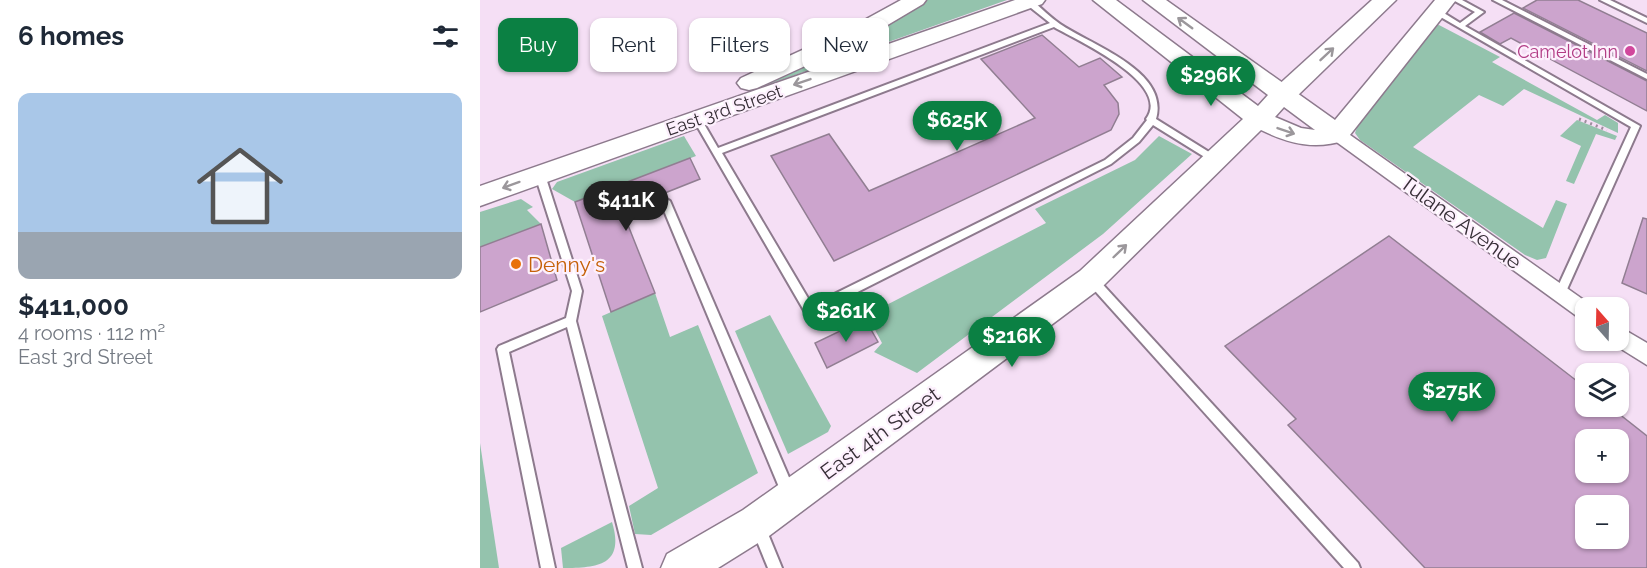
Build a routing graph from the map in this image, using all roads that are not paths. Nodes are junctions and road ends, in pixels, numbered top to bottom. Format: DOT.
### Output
graph roads {
  1 [pos="916,0"];
  2 [pos="1103,0"];
  3 [pos="1153,0"];
  4 [pos="1385,0"];
  5 [pos="1457,0"];
  6 [pos="1497,0"];
  7 [pos="1604,0"];
  8 [pos="1032,1"];
  9 [pos="1441,6"];
  10 [pos="1647,21"];
  11 [pos="1055,24"];
  12 [pos="1460,26"];
  13 [pos="1647,77"];
  14 [pos="1284,94"];
  15 [pos="1258,118"];
  16 [pos="697,119"];
  17 [pos="1150,119"];
  18 [pos="1337,134"];
  19 [pos="716,152"];
  20 [pos="1214,159"];
  21 [pos="582,160"];
  22 [pos="540,175"];
  23 [pos="480,196"];
  24 [pos="665,201"];
  25 [pos="1091,279"];
  26 [pos="1560,293"];
  27 [pos="1575,303"];
  28 [pos="571,321"];
  29 [pos="1629,343"];
  30 [pos="1647,355"];
  31 [pos="791,498"];
  32 [pos="756,523"];
  33 [pos="548,568"];
  34 [pos="635,568"];
  35 [pos="681,568"];
  36 [pos="775,568"];
  37 [pos="1353,568"];
  1 -- 21 [label="main road"];
  2 -- 15 [label="main road"];
  14 -- 3 [label="main road, Tulane Avenue, one-way"];
  14 -- 4 [label="highway, one-way"];
  5 -- 12 [label="lane"];
  6 -- 13 [label="lane"];
  7 -- 10 [label="lane"];
  8 -- 11 [label="lane"];
  8 -- 16 [label="main road, East 3rd Street, one-way"];
  9 -- 12 [label="lane"];
  9 -- 18 [label="main road"];
  11 -- 17 [label="lane"];
  11 -- 19 [label="lane"];
  12 -- 26 [label="lane"];
  14 -- 15 [label="main road, East 4th Street"];
  14 -- 18 [label="main road, Tulane Avenue"];
  15 -- 18 [label="main road, one-way"];
  15 -- 20 [label="main road, East 4th Street"];
  16 -- 19 [label="lane"];
  16 -- 21 [label="main road, East 3rd Street"];
  17 -- 19 [label="lane"];
  17 -- 20 [label="lane"];
  18 -- 26 [label="street, Tulane Avenue"];
  25 -- 20 [label="main road, East 4th Street, one-way"];
  21 -- 22 [label="main road, East 3rd Street"];
  22 -- 23 [label="main road, East 3rd Street, one-way"];
  22 -- 28 [label="lane"];
  24 -- 31 [label="lane"];
  25 -- 31 [label="main road, East 4th Street"];
  25 -- 37 [label="lane"];
  26 -- 27 [label="street, Tulane Avenue"];
  28 -- 33 [label="lane"];
  28 -- 34 [label="lane"];
  29 -- 30 [label="street"];
  31 -- 32 [label="main road, East 4th Street"];
  32 -- 35 [label="main road, East 4th Street"];
  32 -- 36 [label="lane"];
}
